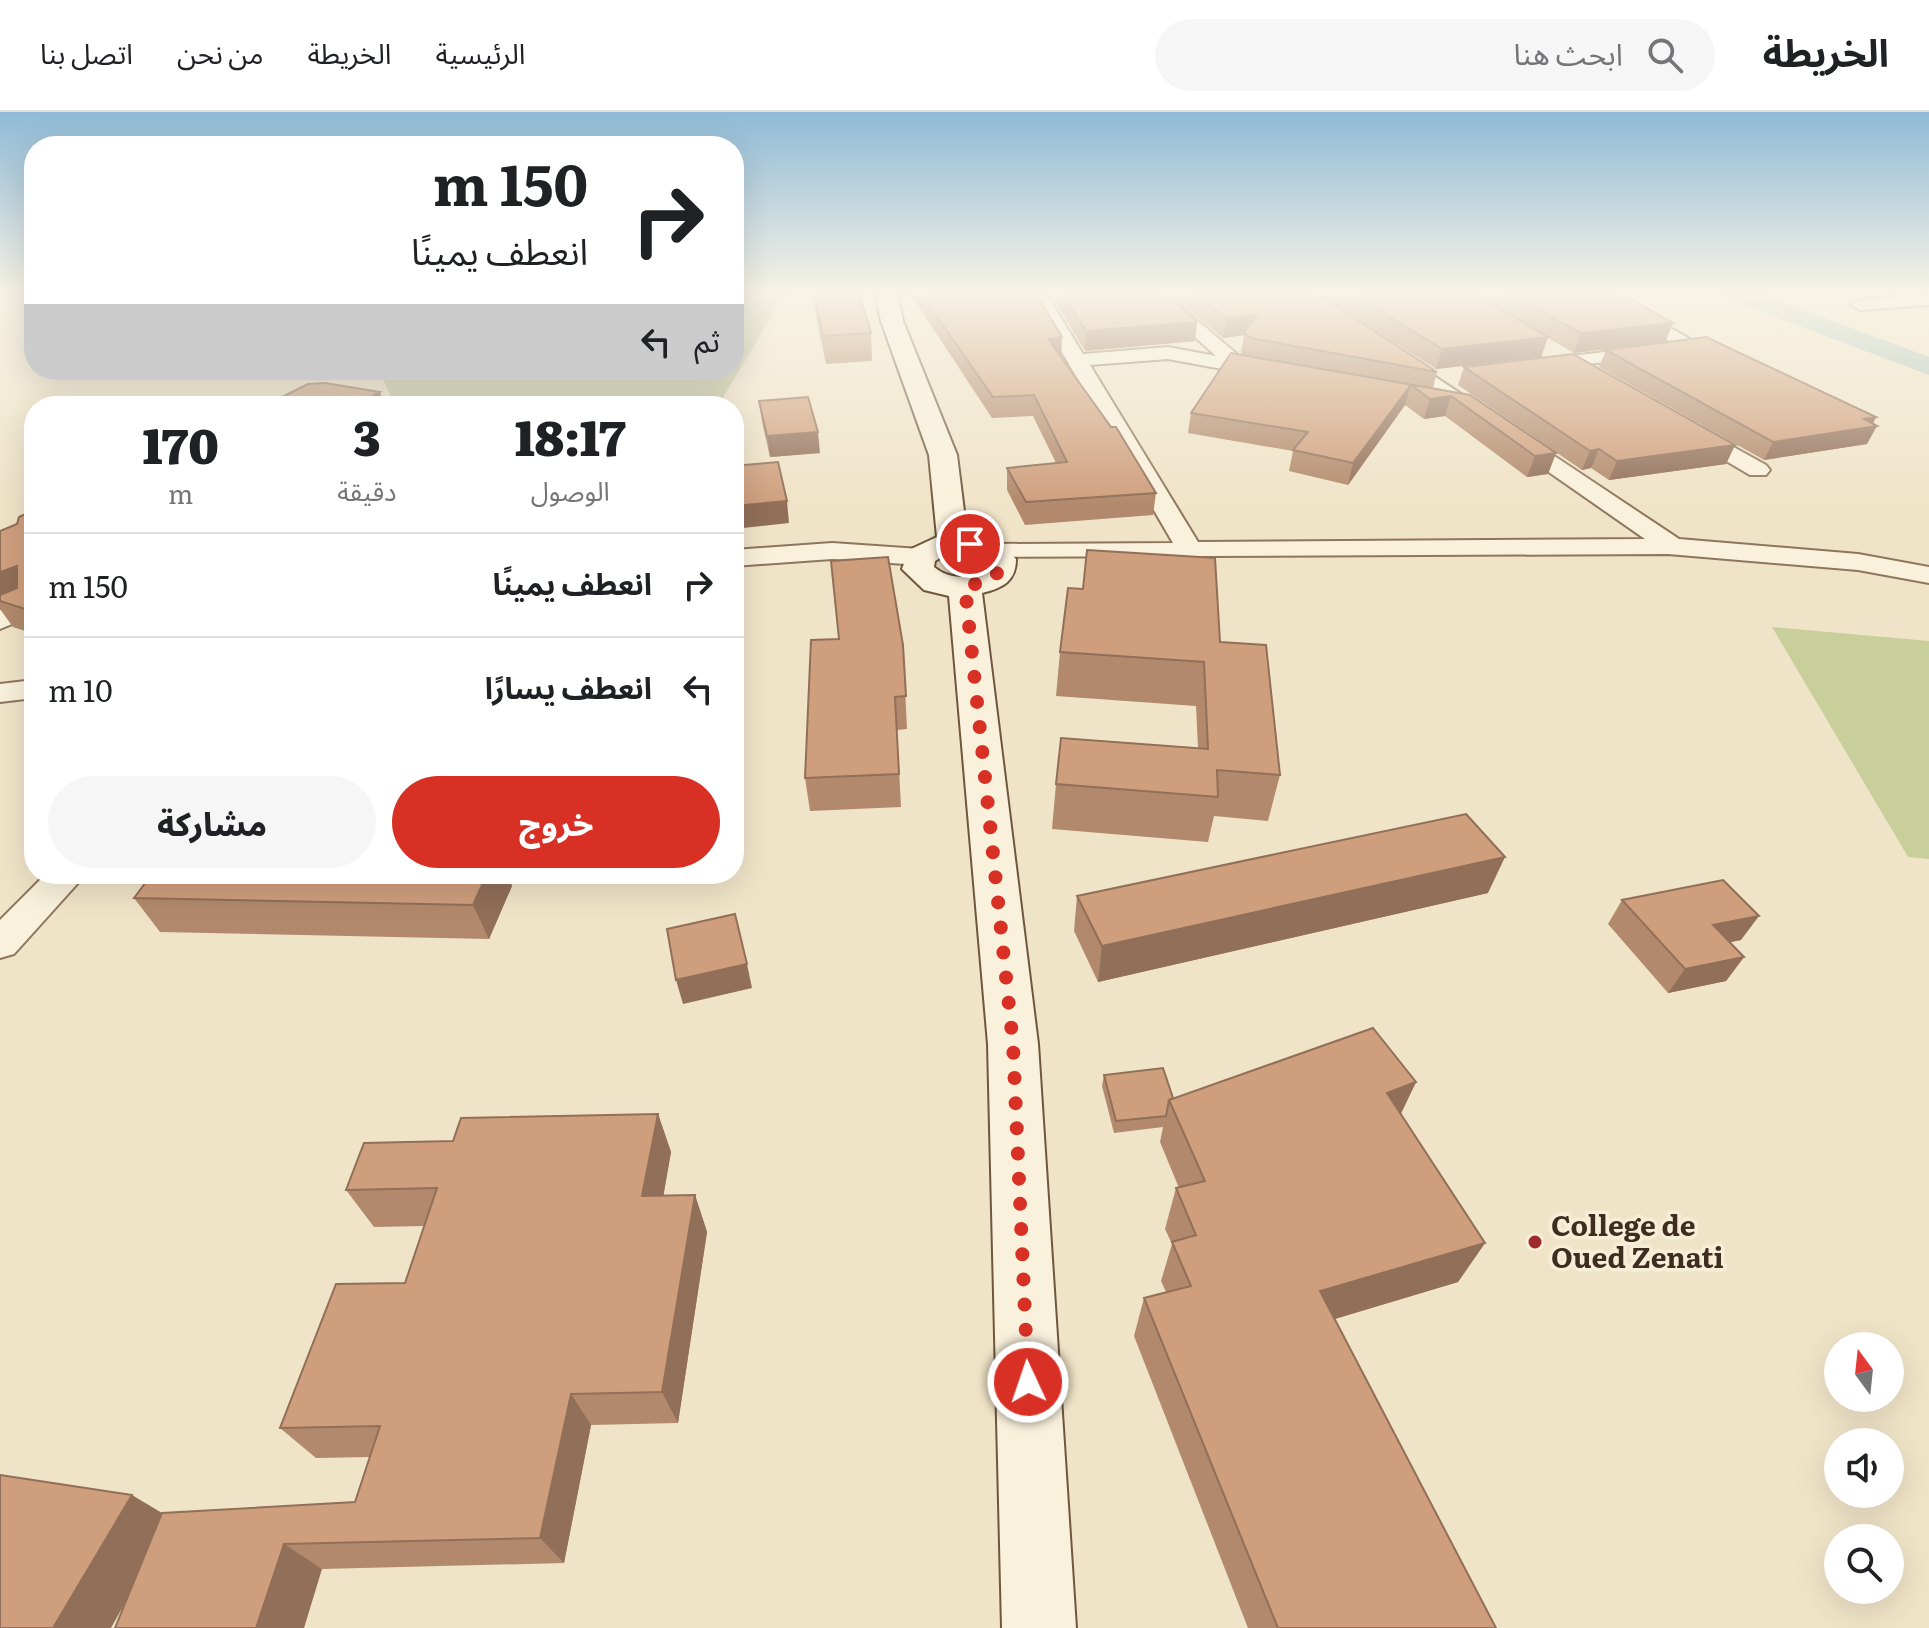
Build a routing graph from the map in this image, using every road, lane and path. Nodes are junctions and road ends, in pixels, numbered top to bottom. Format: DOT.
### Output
graph roads {
  1 [pos="908,363"];
  2 [pos="1081,363"];
  3 [pos="1221,363"];
  4 [pos="1235,363"];
  5 [pos="1406,363"];
  6 [pos="1568,363"];
  7 [pos="1575,363"];
  8 [pos="1239,366"];
  9 [pos="1517,369"];
  10 [pos="1460,376"];
  11 [pos="1298,377"];
  12 [pos="1601,377"];
  13 [pos="1431,379"];
  14 [pos="1416,399"];
  15 [pos="1476,409"];
  16 [pos="1666,416"];
  17 [pos="1758,470"];
  18 [pos="1189,548"];
  19 [pos="1682,556"];
  20 [pos="744,557"];
  21 [pos="958,564"];
  22 [pos="1929,575"];
  23 [pos="744,578"];
  24 [pos="1929,592"];
  25 [pos="24,610"];
  26 [pos="0,621"];
  27 [pos="24,690"];
  28 [pos="0,693"];
  29 [pos="58,884"];
  30 [pos="0,944"];
  31 [pos="1039,1628"];
  1 -- 21 [label="main road"];
  2 -- 18 [label="street"];
  3 -- 8 [label="street"];
  4 -- 8 [label="street"];
  5 -- 13 [label="street"];
  6 -- 9 [label="street"];
  7 -- 12 [label="street"];
  8 -- 11 [label="street"];
  10 -- 13 [label="street"];
  13 -- 15 [label="street"];
  14 -- 15 [label="street"];
  15 -- 19 [label="street"];
  16 -- 17 [label="street"];
  18 -- 19 [label="street"];
  18 -- 21 [label="street"];
  19 -- 21 [label="street"];
  19 -- 22 [label="street"];
  19 -- 24 [label="street"];
  20 -- 21 [label="street"];
  21 -- 23 [label="street"];
  21 -- 31 [label="main road"];
  25 -- 26 [label="street"];
  27 -- 28 [label="street"];
  29 -- 30 [label="street"];
}
